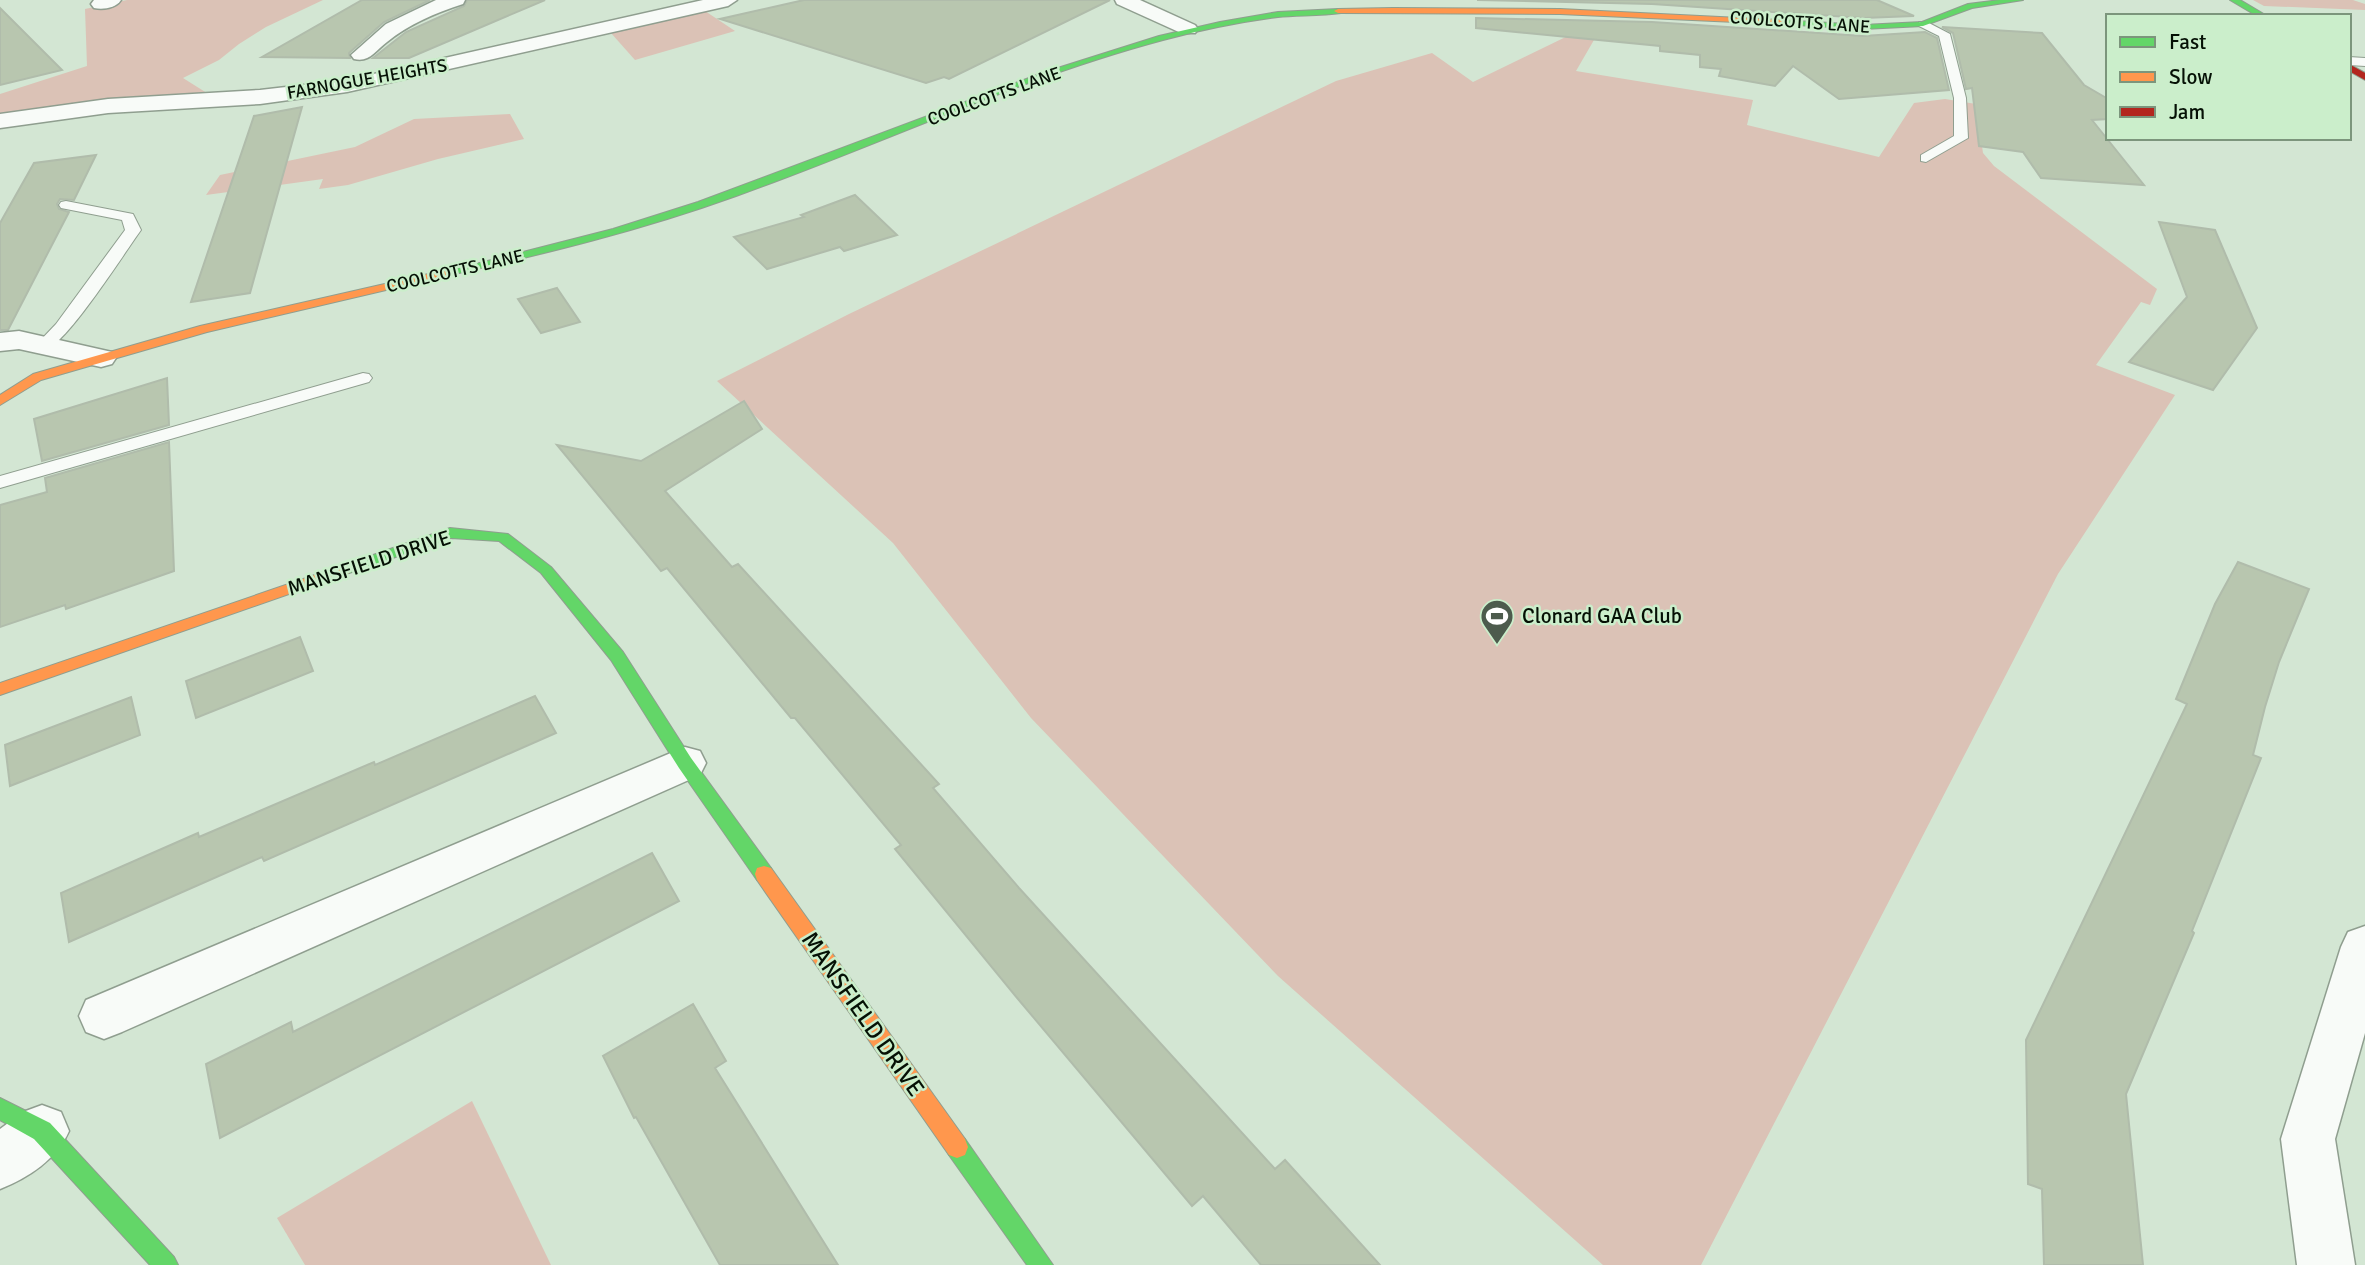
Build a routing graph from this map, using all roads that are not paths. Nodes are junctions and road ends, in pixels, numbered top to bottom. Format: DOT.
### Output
graph roads {
  1 [pos="456,0"];
  2 [pos="727,0"];
  3 [pos="1124,0"];
  4 [pos="2019,0"];
  5 [pos="2234,0"];
  6 [pos="2259,14"];
  7 [pos="1923,24"];
  8 [pos="1188,29"];
  9 [pos="393,54"];
  10 [pos="0,121"];
  11 [pos="1926,158"];
  12 [pos="66,205"];
  13 [pos="0,342"];
  14 [pos="45,345"];
  15 [pos="101,358"];
  16 [pos="363,379"];
  17 [pos="0,401"];
  18 [pos="0,482"];
  19 [pos="0,689"];
  20 [pos="685,763"];
  21 [pos="2365,947"];
  22 [pos="104,1016"];
  23 [pos="21,1120"];
  24 [pos="0,1162"];
  25 [pos="166,1265"];
  26 [pos="1041,1265"];
  27 [pos="2326,1265"];
  1 -- 9 [label="street"];
  2 -- 10 [label="street, FARNOGUE HEIGHTS"];
  3 -- 8 [label="street"];
  4 -- 7 [label="street, COOLCOTTS LANE"];
  5 -- 6 [label="street"];
  7 -- 8 [label="street, COOLCOTTS LANE"];
  7 -- 11 [label="lane"];
  8 -- 15 [label="street, COOLCOTTS LANE"];
  12 -- 14 [label="lane"];
  13 -- 14 [label="street"];
  14 -- 15 [label="street"];
  15 -- 17 [label="street, COOLCOTTS LANE"];
  16 -- 18 [label="lane"];
  19 -- 20 [label="street, MANSFIELD DRIVE"];
  20 -- 22 [label="street"];
  20 -- 26 [label="street, MANSFIELD DRIVE"];
  21 -- 27 [label="street"];
  23 -- 24 [label="street"];
  23 -- 25 [label="street"];
}
